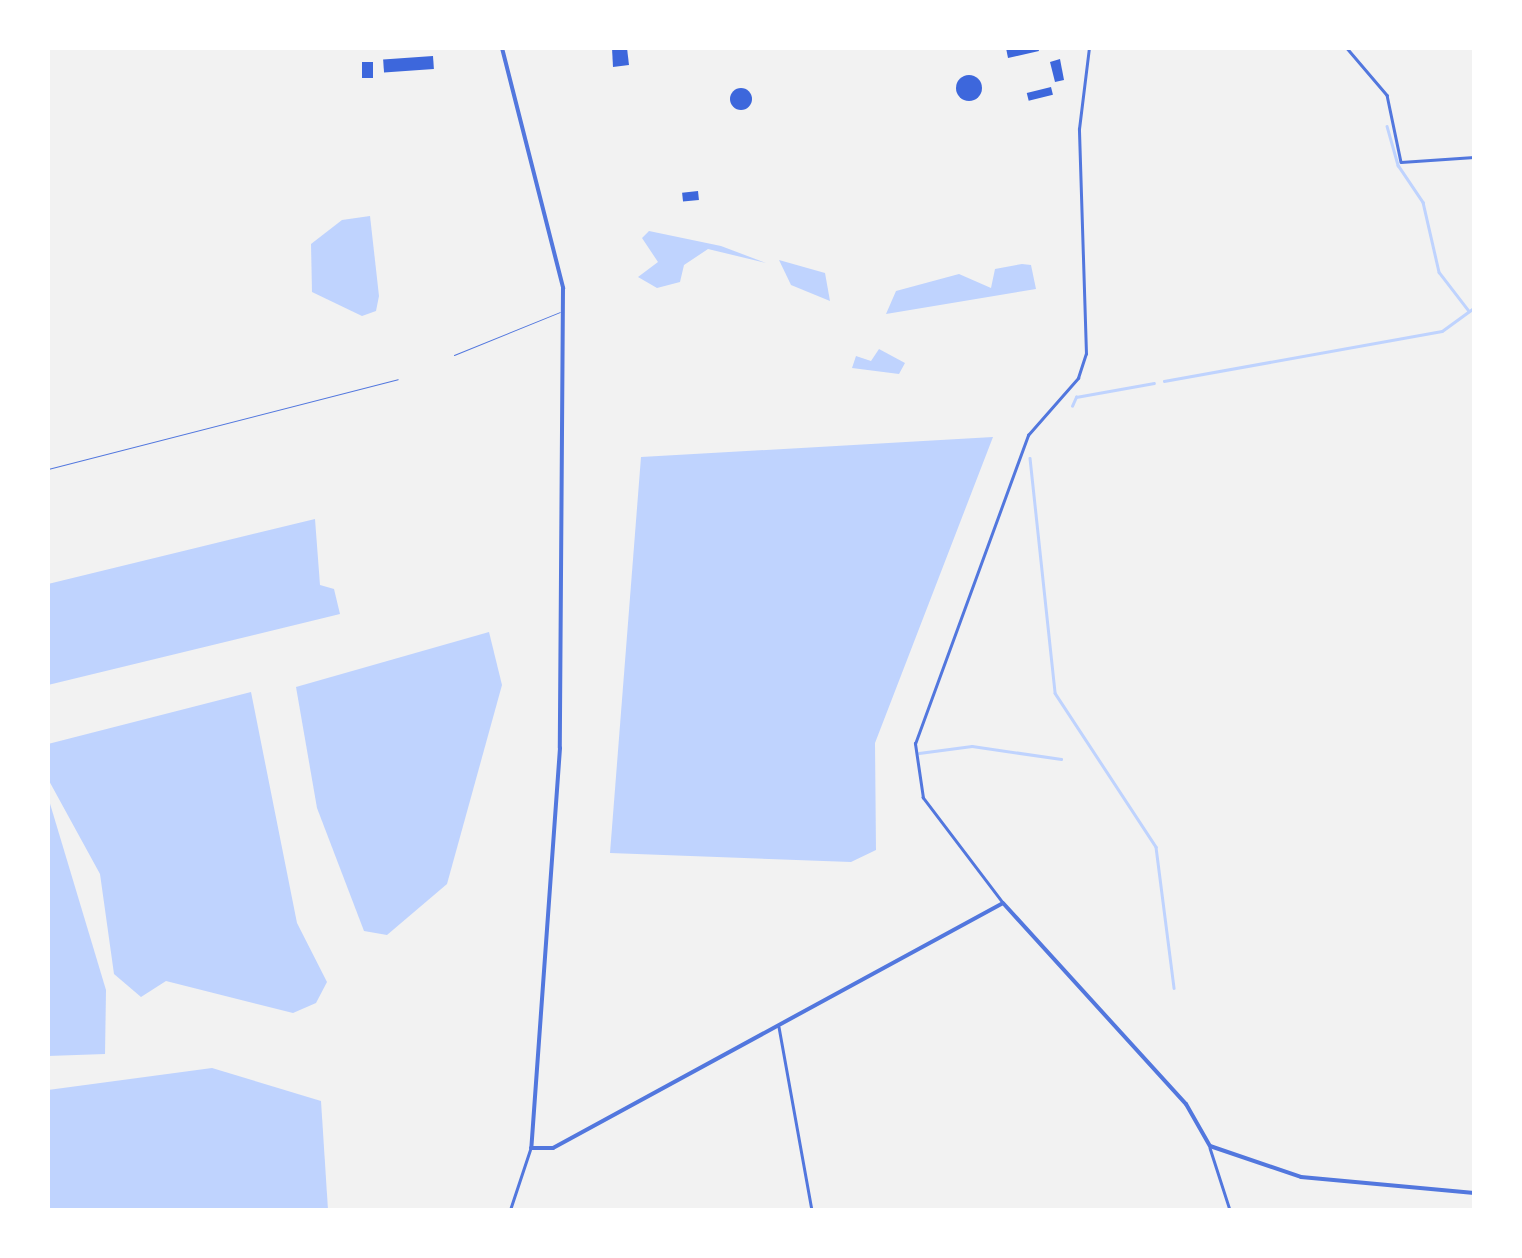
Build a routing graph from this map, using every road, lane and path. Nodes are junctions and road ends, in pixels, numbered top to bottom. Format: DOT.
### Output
graph roads {
  1 [pos="502,48"];
  2 [pos="1088,48"];
  3 [pos="1346,48"];
  4 [pos="1474,157"];
  5 [pos="564,311"];
  6 [pos="454,355"];
  7 [pos="398,379"];
  8 [pos="48,469"];
  9 [pos="1003,903"];
  10 [pos="779,1027"];
  11 [pos="1210,1146"];
  12 [pos="531,1148"];
  13 [pos="1474,1193"];
  14 [pos="510,1210"];
  15 [pos="812,1210"];
  16 [pos="1230,1210"];
  1 -- 5 [label="street"];
  2 -- 9 [label="street"];
  3 -- 4 [label="street"];
  5 -- 6 [label="lane"];
  5 -- 12 [label="street"];
  7 -- 8 [label="lane"];
  9 -- 10 [label="street"];
  9 -- 11 [label="street"];
  10 -- 12 [label="street"];
  10 -- 15 [label="street"];
  11 -- 13 [label="street"];
  11 -- 16 [label="street"];
  12 -- 14 [label="street"];
}
